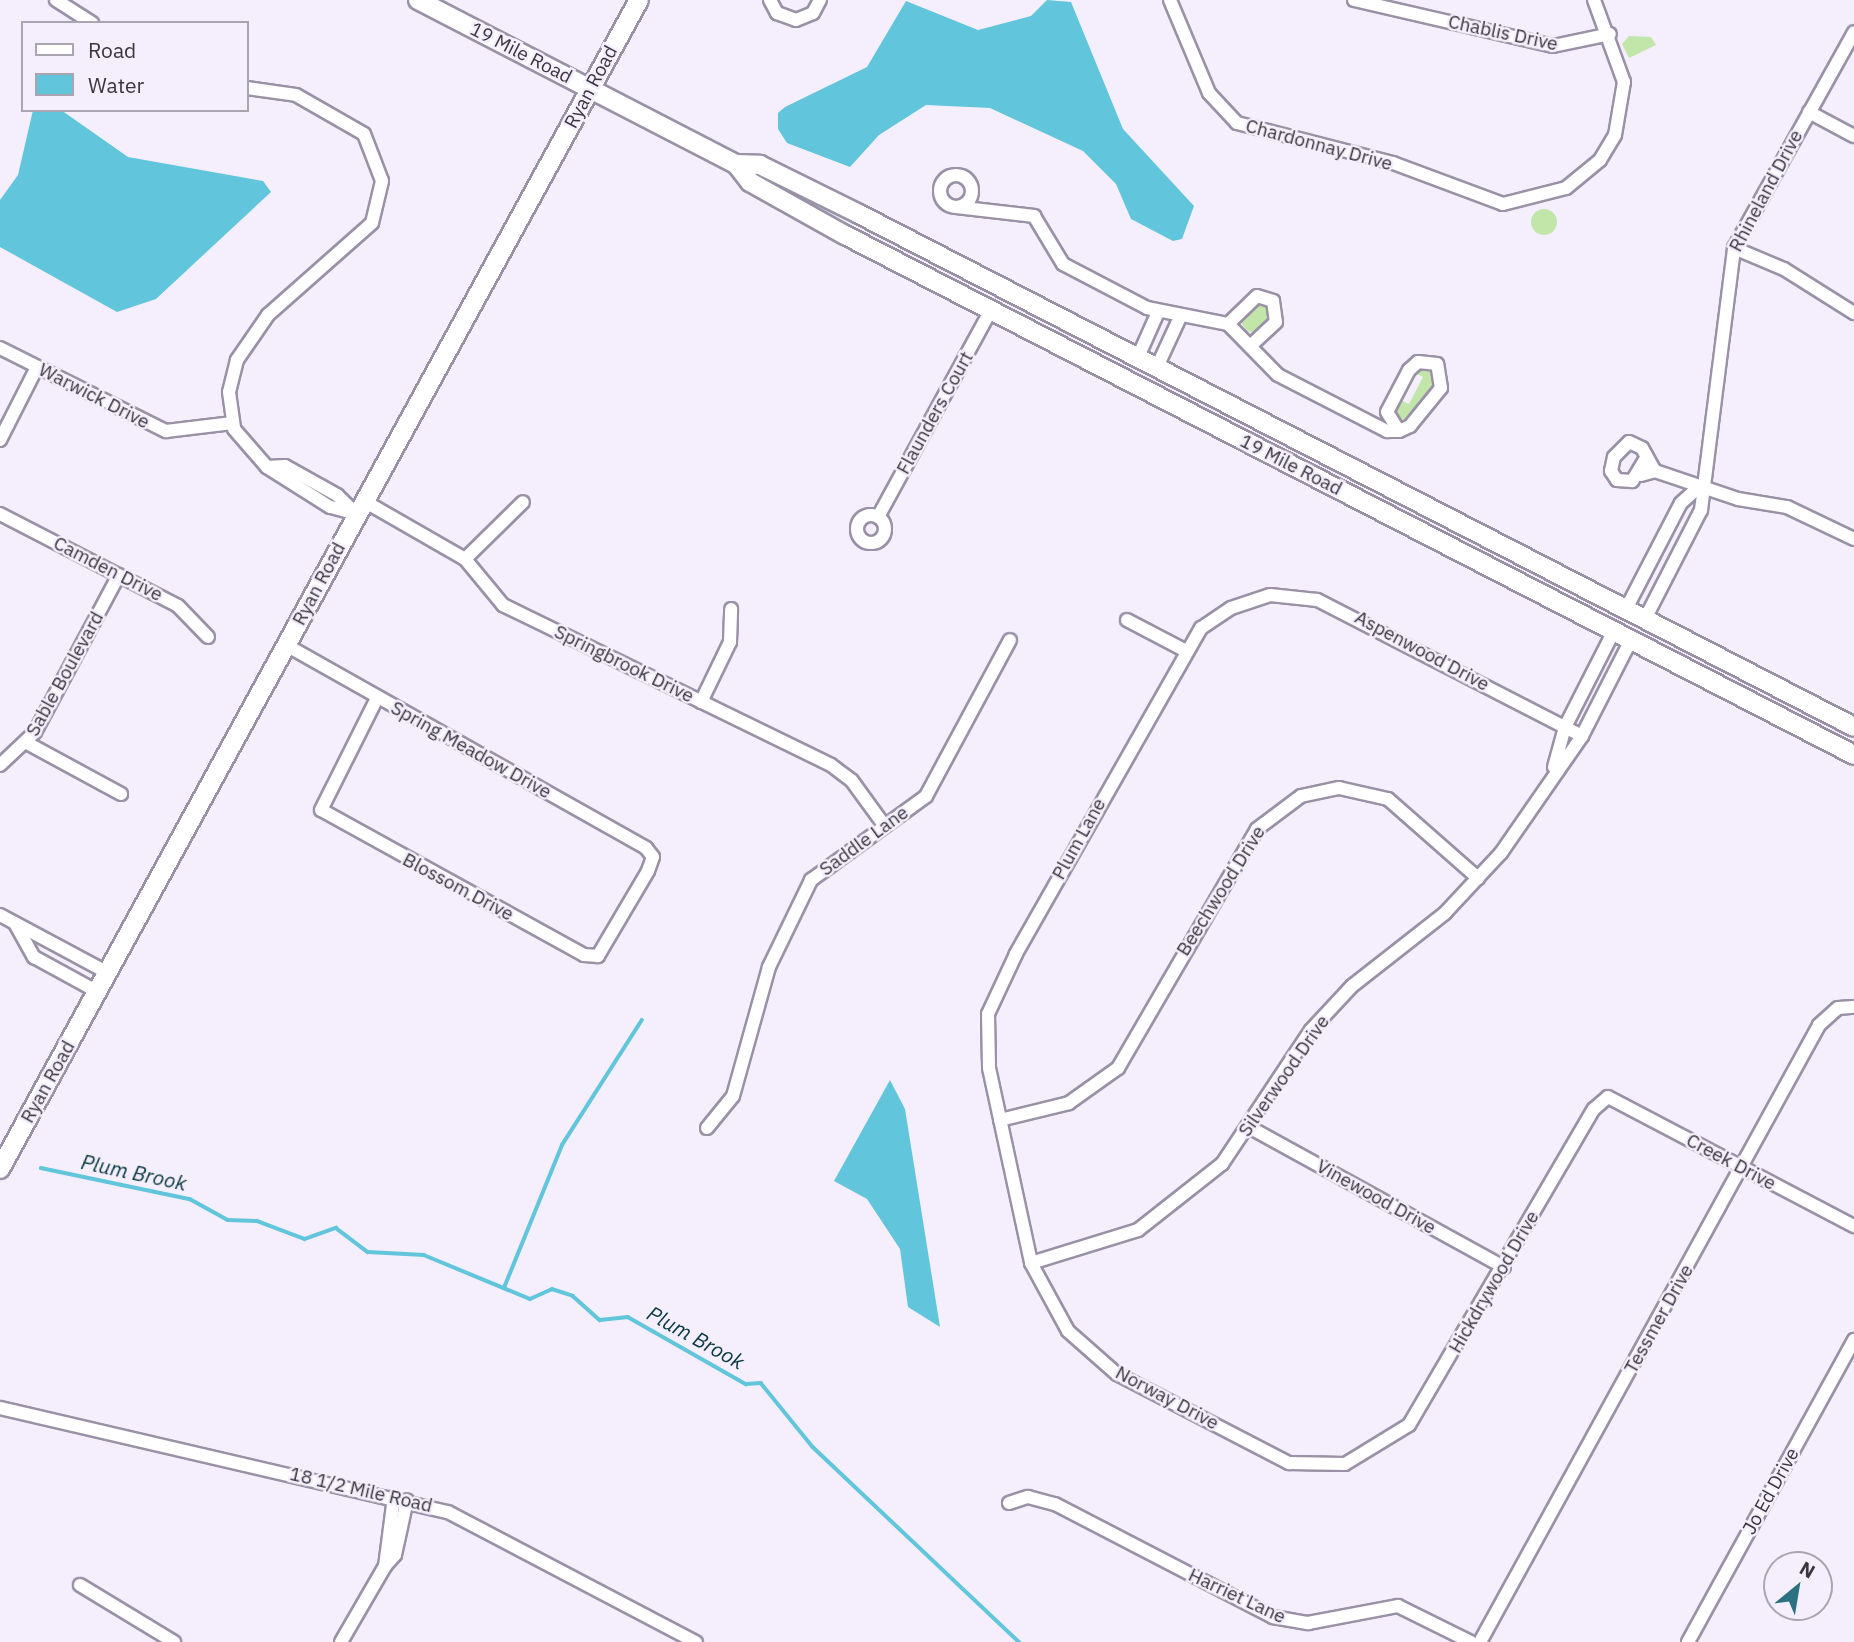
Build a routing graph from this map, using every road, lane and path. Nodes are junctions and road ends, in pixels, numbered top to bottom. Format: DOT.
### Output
graph roads {
  1 [pos="57,0"];
  2 [pos="418,0"];
  3 [pos="639,0"];
  4 [pos="770,0"];
  5 [pos="820,0"];
  6 [pos="1170,0"];
  7 [pos="1354,0"];
  8 [pos="1594,0"];
  9 [pos="89,21"];
  10 [pos="1854,32"];
  11 [pos="1609,34"];
  12 [pos="248,88"];
  13 [pos="591,89"];
  14 [pos="1809,112"];
  15 [pos="1854,136"];
  16 [pos="736,164"];
  17 [pos="793,180"];
  18 [pos="972,196"];
  19 [pos="777,197"];
  20 [pos="956,207"];
  21 [pos="983,208"];
  22 [pos="1734,248"];
  23 [pos="971,271"];
  24 [pos="949,288"];
  25 [pos="991,310"];
  26 [pos="1158,312"];
  27 [pos="1854,313"];
  28 [pos="1181,315"];
  29 [pos="1228,324"];
  30 [pos="1250,346"];
  31 [pos="0,348"];
  32 [pos="1138,356"];
  33 [pos="37,368"];
  34 [pos="1160,368"];
  35 [pos="1143,389"];
  36 [pos="1387,412"];
  37 [pos="233,423"];
  38 [pos="1379,428"];
  39 [pos="1399,431"];
  40 [pos="0,440"];
  41 [pos="1646,458"];
  42 [pos="1655,471"];
  43 [pos="1641,475"];
  44 [pos="1700,486"];
  45 [pos="523,502"];
  46 [pos="360,507"];
  47 [pos="0,514"];
  48 [pos="878,517"];
  49 [pos="1854,538"];
  50 [pos="1513,551"];
  51 [pos="465,559"];
  52 [pos="1494,569"];
  53 [pos="120,575"];
  54 [pos="1253,600"];
  55 [pos="731,609"];
  56 [pos="1626,609"];
  57 [pos="1645,619"];
  58 [pos="1127,620"];
  59 [pos="1614,631"];
  60 [pos="208,637"];
  61 [pos="1010,640"];
  62 [pos="1631,640"];
  63 [pos="286,645"];
  64 [pos="1694,645"];
  65 [pos="1186,651"];
  66 [pos="1674,663"];
  67 [pos="377,698"];
  68 [pos="701,702"];
  69 [pos="1565,727"];
  70 [pos="1854,727"];
  71 [pos="1582,736"];
  72 [pos="27,743"];
  73 [pos="1854,755"];
  74 [pos="0,765"];
  75 [pos="1553,771"];
  76 [pos="121,794"];
  77 [pos="884,825"];
  78 [pos="1478,878"];
  79 [pos="0,915"];
  80 [pos="16,925"];
  81 [pos="598,956"];
  82 [pos="108,973"];
  83 [pos="97,992"];
  84 [pos="1851,1007"];
  85 [pos="1608,1097"];
  86 [pos="1000,1120"];
  87 [pos="1249,1127"];
  88 [pos="707,1129"];
  89 [pos="1743,1168"];
  90 [pos="0,1169"];
  91 [pos="1854,1226"];
  92 [pos="1031,1263"];
  93 [pos="1504,1267"];
  94 [pos="1854,1340"];
  95 [pos="0,1408"];
  96 [pos="1366,1454"];
  97 [pos="401,1498"];
  98 [pos="1009,1503"];
  99 [pos="80,1585"];
  100 [pos="174,1642"];
  101 [pos="341,1642"];
  102 [pos="696,1642"];
  103 [pos="1471,1642"];
  104 [pos="1480,1642"];
  105 [pos="1688,1642"];
  1 -- 9 [label="street"];
  2 -- 13 [label="main road, 19 Mile Road"];
  3 -- 13 [label="main road, Ryan Road"];
  4 -- 5 [label="street"];
  6 -- 11 [label="street, Chardonnay Drive"];
  7 -- 11 [label="street, Chablis Drive"];
  8 -- 11 [label="street, Chardonnay Drive"];
  10 -- 14 [label="street, Rhineland Drive"];
  12 -- 37 [label="street"];
  13 -- 16 [label="main road, 19 Mile Road"];
  13 -- 46 [label="main road, Ryan Road"];
  14 -- 15 [label="street"];
  14 -- 22 [label="street, Rhineland Drive"];
  16 -- 17 [label="main road, 19 Mile Road"];
  16 -- 19 [label="main road, 19 Mile Road"];
  17 -- 19 [label="main road"];
  17 -- 23 [label="main road, 19 Mile Road"];
  18 -- 20 [label="street"];
  18 -- 20 [label="street"];
  18 -- 21 [label="street"];
  19 -- 24 [label="main road, 19 Mile Road"];
  20 -- 21 [label="street"];
  21 -- 26 [label="street"];
  22 -- 27 [label="street"];
  22 -- 44 [label="street, Rhineland Drive"];
  23 -- 24 [label="main road"];
  23 -- 32 [label="main road, 19 Mile Road"];
  24 -- 25 [label="main road, 19 Mile Road"];
  25 -- 35 [label="main road, 19 Mile Road"];
  25 -- 48 [label="street, Flaunders Court"];
  26 -- 28 [label="street"];
  26 -- 32 [label="street"];
  28 -- 29 [label="street"];
  28 -- 34 [label="street"];
  29 -- 30 [label="street"];
  29 -- 30 [label="street"];
  30 -- 38 [label="street"];
  31 -- 33 [label="street, Warwick Drive"];
  32 -- 34 [label="main road, 19 Mile Road"];
  33 -- 37 [label="street, Warwick Drive"];
  33 -- 40 [label="street"];
  34 -- 35 [label="main road"];
  34 -- 50 [label="main road, 19 Mile Road"];
  35 -- 52 [label="main road, 19 Mile Road"];
  36 -- 38 [label="street"];
  36 -- 39 [label="street"];
  36 -- 39 [label="street"];
  37 -- 46 [label="street, Springbrook Drive"];
  38 -- 39 [label="street"];
  41 -- 42 [label="street"];
  41 -- 43 [label="street"];
  41 -- 43 [label="street"];
  42 -- 43 [label="street"];
  42 -- 44 [label="street"];
  44 -- 49 [label="street"];
  44 -- 56 [label="street, Rhineland Drive"];
  44 -- 57 [label="street, Rhineland Drive"];
  45 -- 51 [label="street"];
  46 -- 51 [label="street, Springbrook Drive"];
  46 -- 63 [label="main road, Ryan Road"];
  47 -- 53 [label="street, Camden Drive"];
  50 -- 52 [label="main road"];
  50 -- 56 [label="main road, 19 Mile Road"];
  51 -- 68 [label="street, Springbrook Drive"];
  52 -- 59 [label="main road, 19 Mile Road"];
  53 -- 60 [label="street, Camden Drive"];
  53 -- 72 [label="street, Sable Boulevard"];
  54 -- 65 [label="street, Plum Lane"];
  54 -- 69 [label="street, Aspenwood Drive"];
  55 -- 68 [label="street"];
  56 -- 57 [label="main road, 19 Mile Road"];
  57 -- 64 [label="main road, 19 Mile Road"];
  58 -- 65 [label="street"];
  59 -- 62 [label="main road, 19 Mile Road"];
  59 -- 69 [label="street, Silverwood Drive"];
  61 -- 77 [label="street, Saddle Lane"];
  62 -- 66 [label="main road, 19 Mile Road"];
  62 -- 71 [label="street, Silverwood Drive"];
  63 -- 67 [label="street, Spring Meadow Drive"];
  63 -- 82 [label="main road, Ryan Road"];
  64 -- 66 [label="main road"];
  64 -- 70 [label="main road, 19 Mile Road"];
  65 -- 86 [label="street, Plum Lane"];
  66 -- 73 [label="main road, 19 Mile Road"];
  67 -- 81 [label="street, Spring Meadow Drive"];
  67 -- 81 [label="street, Blossom Drive"];
  68 -- 77 [label="street, Springbrook Drive"];
  69 -- 71 [label="street, Aspenwood Drive"];
  69 -- 75 [label="street, Silverwood Drive"];
  71 -- 75 [label="street, Silverwood Drive"];
  72 -- 74 [label="street, Sable Boulevard"];
  72 -- 76 [label="street"];
  75 -- 78 [label="street, Silverwood Drive"];
  77 -- 88 [label="street, Saddle Lane"];
  78 -- 86 [label="street, Beechwood Drive"];
  78 -- 87 [label="street, Silverwood Drive"];
  79 -- 80 [label="street"];
  80 -- 82 [label="street"];
  80 -- 83 [label="street"];
  82 -- 83 [label="main road, Ryan Road"];
  83 -- 90 [label="main road, Ryan Road"];
  84 -- 89 [label="street, Tessmer Drive"];
  85 -- 89 [label="street, Creek Drive"];
  85 -- 93 [label="street, Hickdrywood Drive"];
  86 -- 92 [label="street, Norway Drive"];
  87 -- 92 [label="street, Silverwood Drive"];
  87 -- 93 [label="street, Vinewood Drive"];
  89 -- 91 [label="street, Creek Drive"];
  89 -- 104 [label="street, Tessmer Drive"];
  92 -- 96 [label="street, Norway Drive"];
  93 -- 96 [label="street, Hickdrywood Drive"];
  94 -- 105 [label="street, Jo Ed Drive"];
  95 -- 97 [label="street, 18 1/2 Mile Road"];
  97 -- 101 [label="street"];
  97 -- 102 [label="street, 18 1/2 Mile Road"];
  98 -- 103 [label="street, Harriet Lane"];
  99 -- 100 [label="street"];
}
